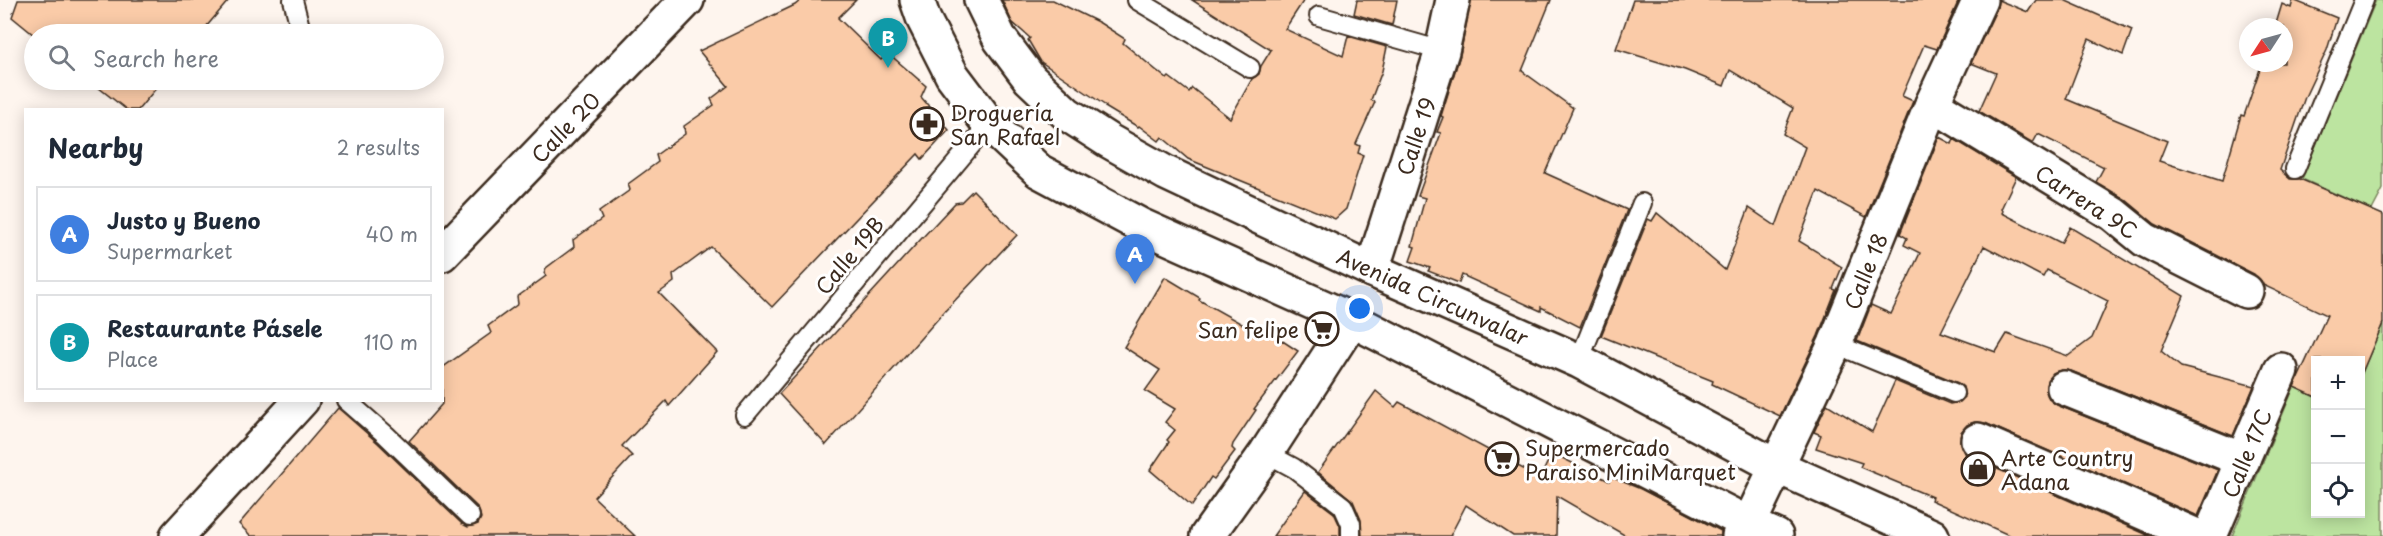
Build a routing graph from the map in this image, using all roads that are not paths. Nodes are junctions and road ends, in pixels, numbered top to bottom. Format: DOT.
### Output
graph roads {
  1 [pos="292,0"];
  2 [pos="687,0"];
  3 [pos="917,0"];
  4 [pos="981,0"];
  5 [pos="1137,0"];
  6 [pos="1453,0"];
  7 [pos="1980,0"];
  8 [pos="2364,0"];
  9 [pos="1319,16"];
  10 [pos="299,24"];
  11 [pos="1442,51"];
  12 [pos="1250,68"];
  13 [pos="1932,104"];
  14 [pos="989,124"];
  15 [pos="2295,169"];
  16 [pos="1642,203"];
  17 [pos="444,252"];
  18 [pos="1372,270"];
  19 [pos="2246,291"];
  20 [pos="1352,320"];
  21 [pos="1835,344"];
  22 [pos="1579,361"];
  23 [pos="2281,370"];
  24 [pos="2064,388"];
  25 [pos="1954,393"];
  26 [pos="300,402"];
  27 [pos="348,402"];
  28 [pos="744,415"];
  29 [pos="1978,440"];
  30 [pos="1266,453"];
  31 [pos="2243,460"];
  32 [pos="1776,466"];
  33 [pos="470,516"];
  34 [pos="1755,532"];
  35 [pos="177,536"];
  36 [pos="1207,536"];
  37 [pos="1351,536"];
  38 [pos="1932,536"];
  39 [pos="2197,536"];
  40 [pos="2210,536"];
  1 -- 10 [label="lane"];
  2 -- 17 [label="street, Calle 20"];
  3 -- 14 [label="street"];
  4 -- 18 [label="street, Avenida Circunvalar"];
  5 -- 12 [label="lane"];
  6 -- 11 [label="street, Calle 19"];
  7 -- 13 [label="street, Calle 18"];
  8 -- 15 [label="lane"];
  9 -- 11 [label="lane"];
  11 -- 18 [label="street, Calle 19"];
  13 -- 19 [label="street, Carrera 9C"];
  13 -- 21 [label="street, Calle 18"];
  14 -- 20 [label="street"];
  14 -- 28 [label="lane, Calle 19B"];
  16 -- 22 [label="lane"];
  18 -- 22 [label="street, Avenida Circunvalar"];
  20 -- 30 [label="street"];
  20 -- 34 [label="street"];
  21 -- 25 [label="lane"];
  21 -- 32 [label="street, Calle 18"];
  22 -- 32 [label="street, Avenida Circunvalar"];
  23 -- 31 [label="street, Calle 17C"];
  24 -- 31 [label="street"];
  26 -- 35 [label="street"];
  27 -- 33 [label="lane"];
  29 -- 39 [label="street"];
  30 -- 36 [label="street"];
  30 -- 37 [label="lane"];
  31 -- 40 [label="street, Calle 17C"];
  32 -- 34 [label="street, Calle 18"];
  32 -- 38 [label="street, Avenida Circunvalar"];
}
